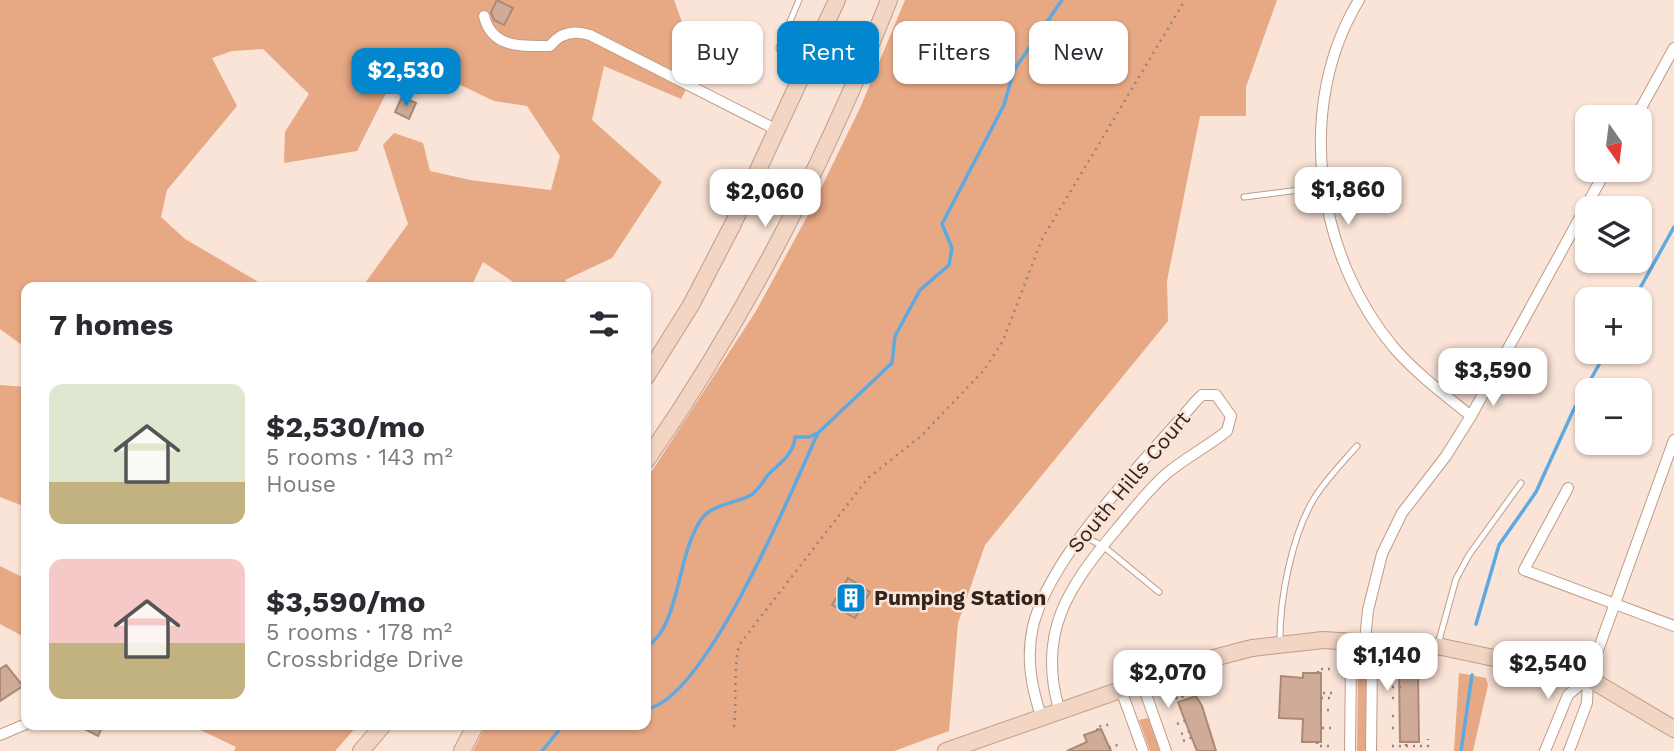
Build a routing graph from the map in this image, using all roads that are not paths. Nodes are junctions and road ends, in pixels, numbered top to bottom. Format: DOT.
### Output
graph roads {
  1 [pos="799,0"];
  2 [pos="837,0"];
  3 [pos="889,0"];
  4 [pos="1359,0"];
  5 [pos="484,16"];
  6 [pos="790,21"];
  7 [pos="828,21"];
  8 [pos="1674,48"];
  9 [pos="799,84"];
  10 [pos="1643,105"];
  11 [pos="777,130"];
  12 [pos="1599,182"];
  13 [pos="1323,187"];
  14 [pos="1244,197"];
  15 [pos="651,369"];
  16 [pos="1471,416"];
  17 [pos="1674,440"];
  18 [pos="1357,446"];
  19 [pos="651,454"];
  20 [pos="1521,483"];
  21 [pos="1568,488"];
  22 [pos="1083,536"];
  23 [pos="1103,546"];
  24 [pos="1159,592"];
  25 [pos="1617,603"];
  26 [pos="1674,626"];
  27 [pos="1365,640"];
  28 [pos="1280,644"];
  29 [pos="1437,647"];
  30 [pos="1588,678"];
  31 [pos="1141,680"];
  32 [pos="1120,687"];
  33 [pos="1059,709"];
  34 [pos="1041,716"];
  35 [pos="21,726"];
  36 [pos="1674,729"];
  37 [pos="379,730"];
  38 [pos="473,730"];
  39 [pos="0,735"];
  40 [pos="979,745"];
  41 [pos="954,750"];
  42 [pos="361,751"];
  43 [pos="462,751"];
  44 [pos="1143,751"];
  45 [pos="1166,751"];
  46 [pos="1350,751"];
  47 [pos="1371,751"];
  48 [pos="1545,751"];
  49 [pos="1569,751"];
  1 -- 6 [label="lane"];
  2 -- 7 [label="street"];
  3 -- 19 [label="street"];
  4 -- 13 [label="street"];
  5 -- 11 [label="street"];
  8 -- 10 [label="street"];
  9 -- 11 [label="street"];
  11 -- 15 [label="street"];
  12 -- 16 [label="street"];
  13 -- 14 [label="lane"];
  13 -- 16 [label="street"];
  16 -- 27 [label="street"];
  17 -- 25 [label="street"];
  18 -- 28 [label="lane"];
  20 -- 29 [label="lane"];
  21 -- 25 [label="street"];
  22 -- 23 [label="lane"];
  22 -- 23 [label="street, South Hills Court"];
  22 -- 34 [label="street, South Hills Court"];
  23 -- 24 [label="lane"];
  23 -- 33 [label="street, South Hills Court"];
  25 -- 26 [label="street"];
  25 -- 30 [label="street"];
  27 -- 28 [label="street"];
  27 -- 29 [label="street"];
  27 -- 46 [label="street"];
  27 -- 47 [label="street"];
  28 -- 31 [label="street"];
  29 -- 30 [label="street"];
  30 -- 36 [label="street"];
  30 -- 48 [label="street"];
  30 -- 49 [label="street"];
  31 -- 32 [label="street"];
  31 -- 45 [label="street"];
  32 -- 33 [label="street"];
  32 -- 44 [label="street"];
  33 -- 34 [label="street"];
  34 -- 40 [label="street"];
  35 -- 39 [label="street"];
  37 -- 42 [label="street"];
  38 -- 43 [label="street"];
  40 -- 41 [label="street"];
}
